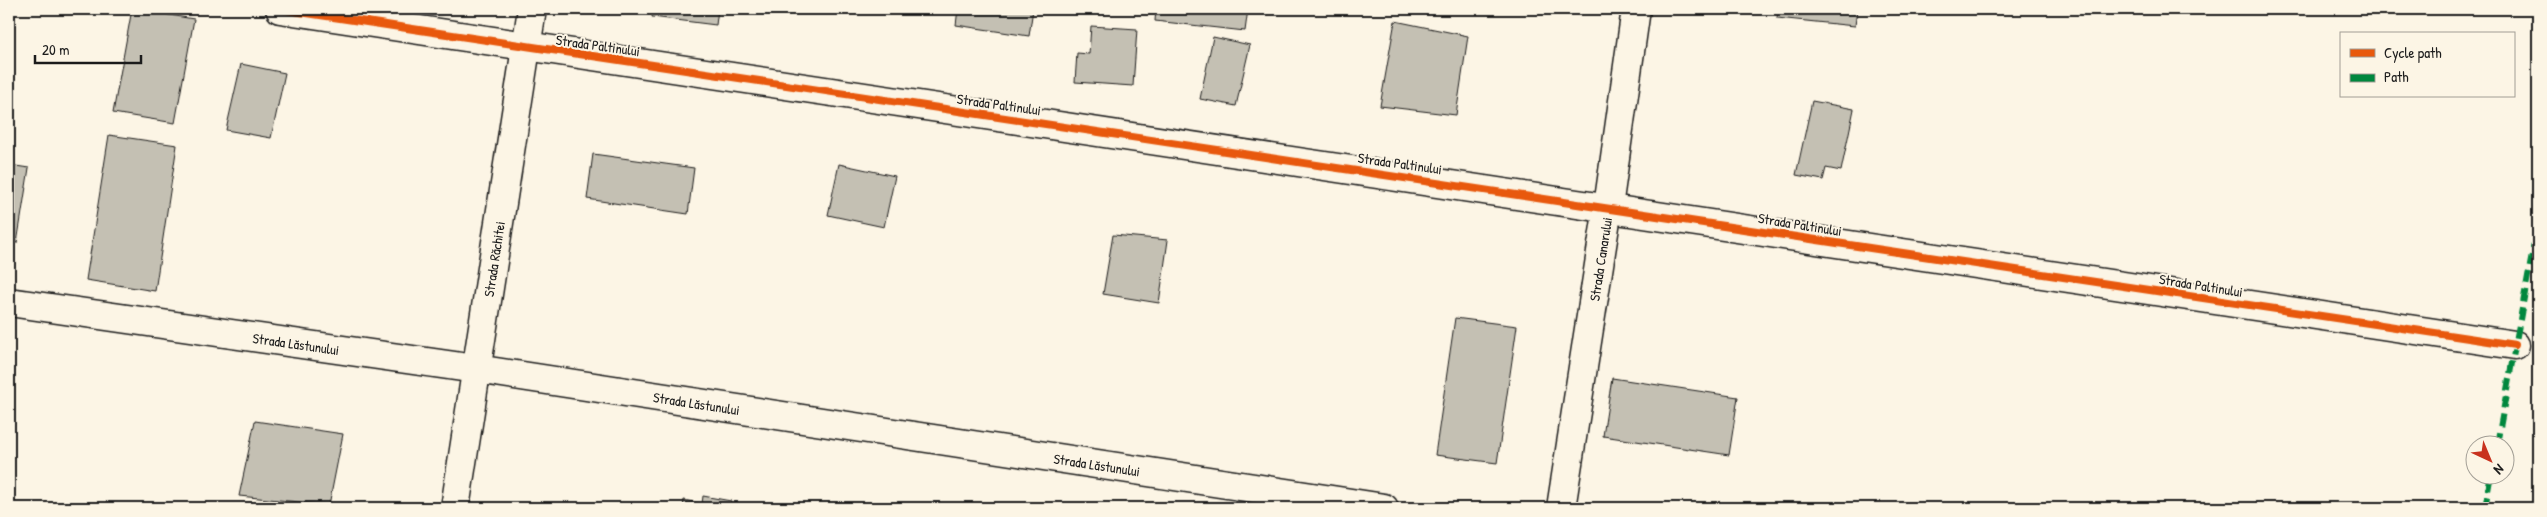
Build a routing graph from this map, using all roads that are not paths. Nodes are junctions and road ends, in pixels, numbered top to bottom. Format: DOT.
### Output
graph roads {
  1 [pos="280,9"];
  2 [pos="532,9"];
  3 [pos="1636,9"];
  4 [pos="525,46"];
  5 [pos="1608,207"];
  6 [pos="9,302"];
  7 [pos="2516,345"];
  8 [pos="476,369"];
  9 [pos="455,508"];
  10 [pos="1384,508"];
  11 [pos="1561,508"];
  1 -- 4 [label="street, Strada Paltinului"];
  2 -- 4 [label="street, Strada Răchitei"];
  3 -- 5 [label="street, Strada Canarului"];
  4 -- 5 [label="street, Strada Paltinului"];
  4 -- 8 [label="street, Strada Răchitei"];
  5 -- 7 [label="street, Strada Paltinului"];
  5 -- 11 [label="street, Strada Canarului"];
  6 -- 8 [label="street, Strada Lăstunului"];
  8 -- 9 [label="street, Strada Răchitei"];
  8 -- 10 [label="street, Strada Lăstunului"];
}
